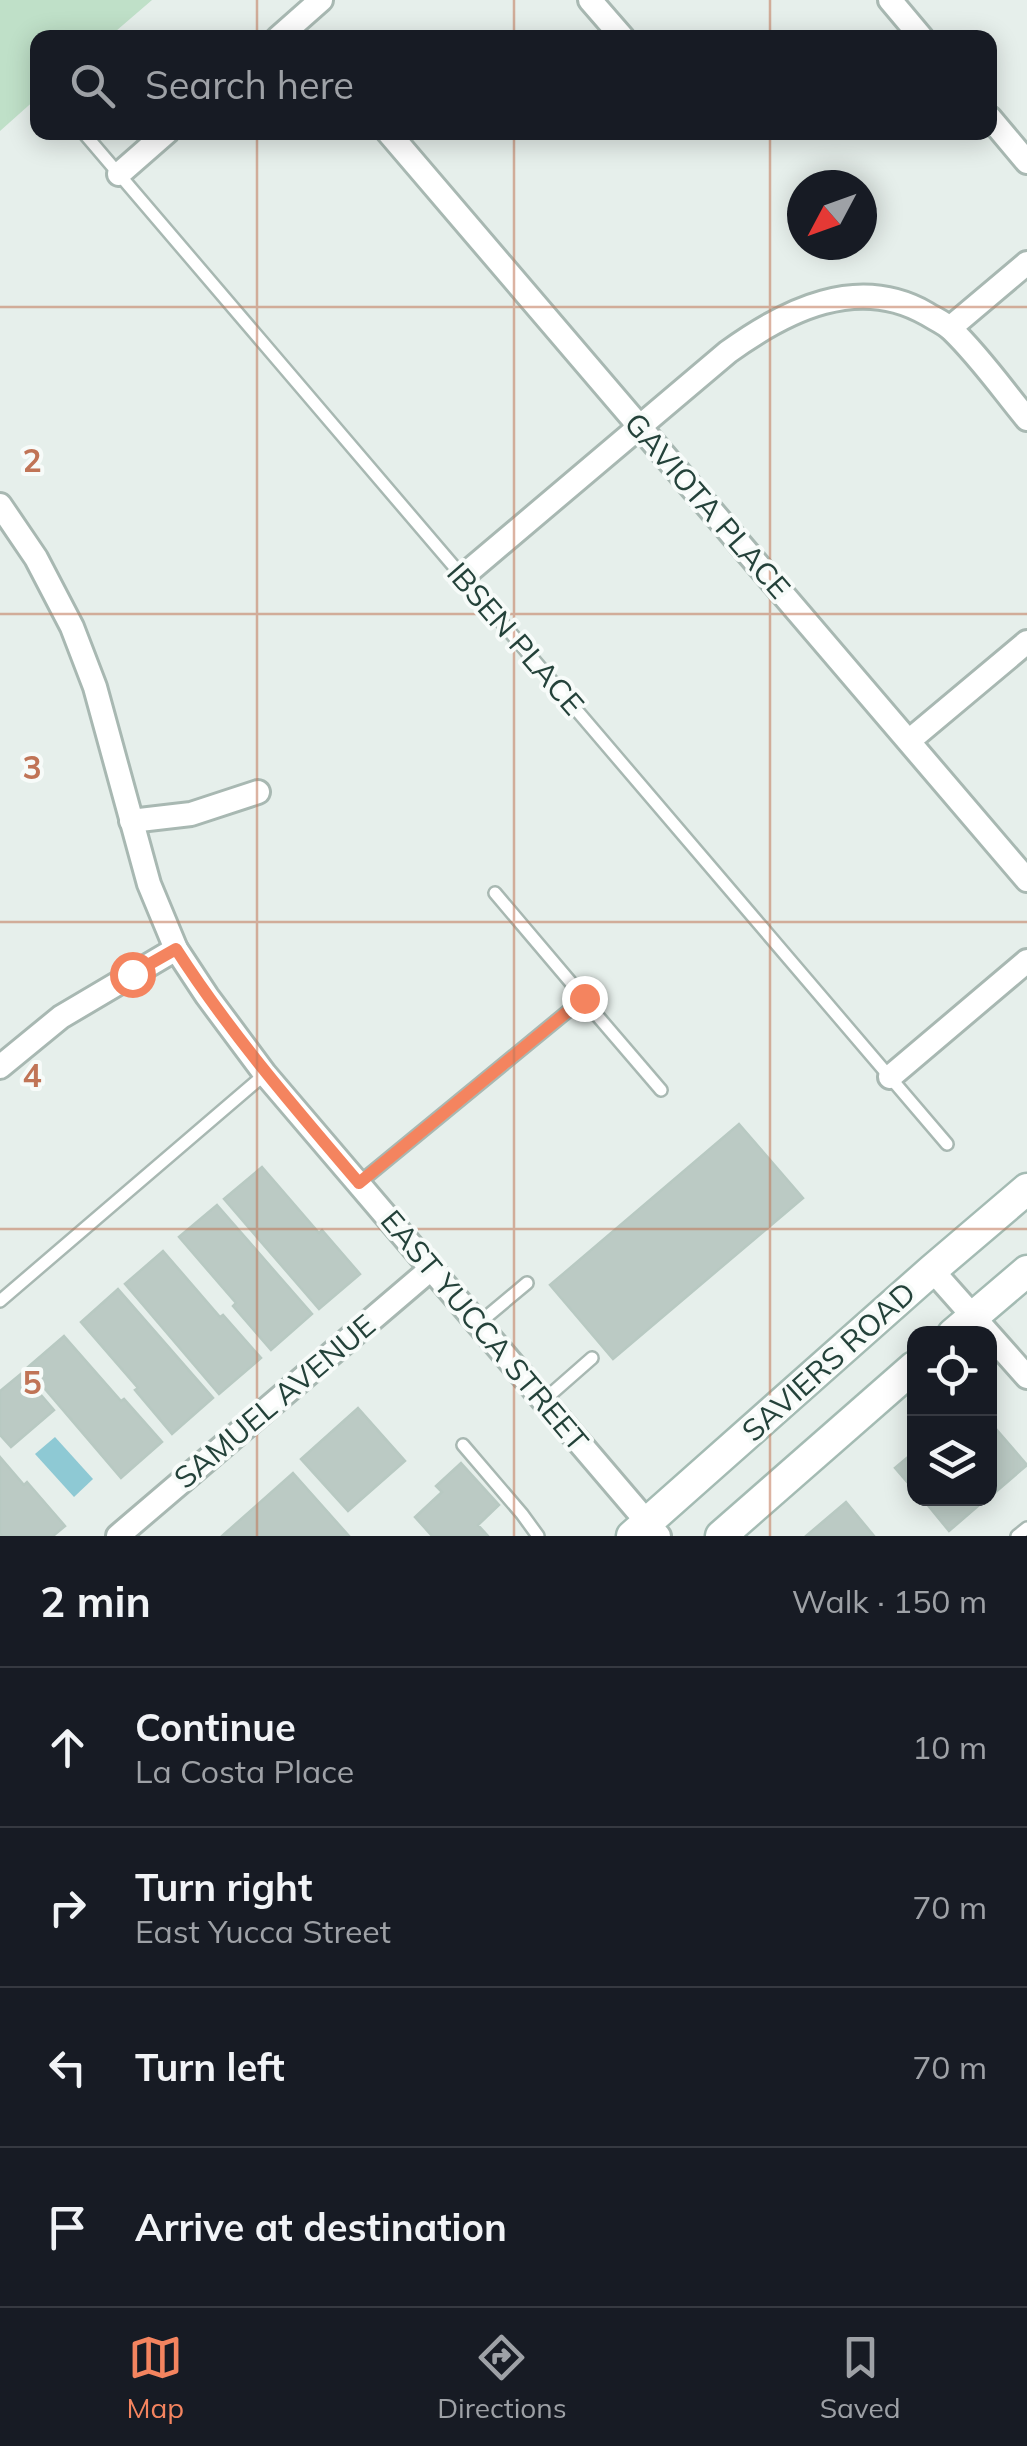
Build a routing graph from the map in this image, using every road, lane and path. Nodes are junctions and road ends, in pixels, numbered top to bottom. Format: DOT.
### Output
graph roads {
  1 [pos="322,0"];
  2 [pos="590,0"];
  3 [pos="890,0"];
  4 [pos="297,30"];
  5 [pos="617,30"];
  6 [pos="915,30"];
  7 [pos="997,126"];
  8 [pos="90,140"];
  9 [pos="157,140"];
  10 [pos="395,140"];
  11 [pos="1027,162"];
  12 [pos="118,174"];
  13 [pos="1027,262"];
  14 [pos="950,328"];
  15 [pos="1027,419"];
  16 [pos="639,428"];
  17 [pos="0,505"];
  18 [pos="462,578"];
  19 [pos="1027,642"];
  20 [pos="910,740"];
  21 [pos="258,792"];
  22 [pos="131,821"];
  23 [pos="1027,880"];
  24 [pos="495,894"];
  25 [pos="176,949"];
  26 [pos="1027,961"];
  27 [pos="583,999"];
  28 [pos="2,1062"];
  29 [pos="265,1074"];
  30 [pos="890,1076"];
  31 [pos="660,1090"];
  32 [pos="947,1144"];
  33 [pos="359,1183"];
  34 [pos="1027,1189"];
  35 [pos="432,1268"];
  36 [pos="932,1270"];
  37 [pos="1027,1271"];
  38 [pos="527,1283"];
  39 [pos="0,1301"];
  40 [pos="478,1324"];
  41 [pos="964,1325"];
  42 [pos="592,1358"];
  43 [pos="907,1373"];
  44 [pos="1027,1377"];
  45 [pos="543,1401"];
  46 [pos="463,1445"];
  47 [pos="1027,1528"];
  48 [pos="646,1532"];
  49 [pos="118,1536"];
  50 [pos="538,1536"];
  51 [pos="721,1536"];
  52 [pos="1017,1536"];
  1 -- 4 [label="street"];
  2 -- 5 [label="street"];
  3 -- 6 [label="street"];
  7 -- 11 [label="street"];
  8 -- 12 [label="lane, IBSEN PLACE"];
  9 -- 12 [label="street"];
  10 -- 16 [label="street, GAVIOTA PLACE"];
  12 -- 18 [label="lane, IBSEN PLACE"];
  13 -- 14 [label="street"];
  14 -- 15 [label="street"];
  14 -- 16 [label="street"];
  16 -- 18 [label="street"];
  16 -- 20 [label="street, GAVIOTA PLACE"];
  17 -- 22 [label="street, EAST YUCCA STREET"];
  18 -- 30 [label="lane, IBSEN PLACE"];
  19 -- 20 [label="street"];
  20 -- 23 [label="street, GAVIOTA PLACE"];
  21 -- 22 [label="street"];
  22 -- 25 [label="street, EAST YUCCA STREET"];
  24 -- 27 [label="lane"];
  25 -- 28 [label="street"];
  25 -- 29 [label="street, EAST YUCCA STREET"];
  26 -- 30 [label="street"];
  27 -- 31 [label="lane"];
  27 -- 33 [label="lane"];
  29 -- 33 [label="street, EAST YUCCA STREET"];
  29 -- 39 [label="lane"];
  30 -- 32 [label="lane, IBSEN PLACE"];
  33 -- 35 [label="street, EAST YUCCA STREET"];
  34 -- 36 [label="main road, SAVIERS ROAD"];
  35 -- 40 [label="street, EAST YUCCA STREET"];
  35 -- 49 [label="street, SAMUEL AVENUE"];
  36 -- 41 [label="street"];
  36 -- 48 [label="main road, SAVIERS ROAD"];
  37 -- 41 [label="main road"];
  38 -- 40 [label="lane"];
  40 -- 45 [label="street, EAST YUCCA STREET"];
  41 -- 44 [label="street"];
  42 -- 45 [label="lane"];
  43 -- 51 [label="main road, SAVIERS ROAD"];
  45 -- 48 [label="street, EAST YUCCA STREET"];
  46 -- 50 [label="lane"];
  47 -- 52 [label="lane"];
}
